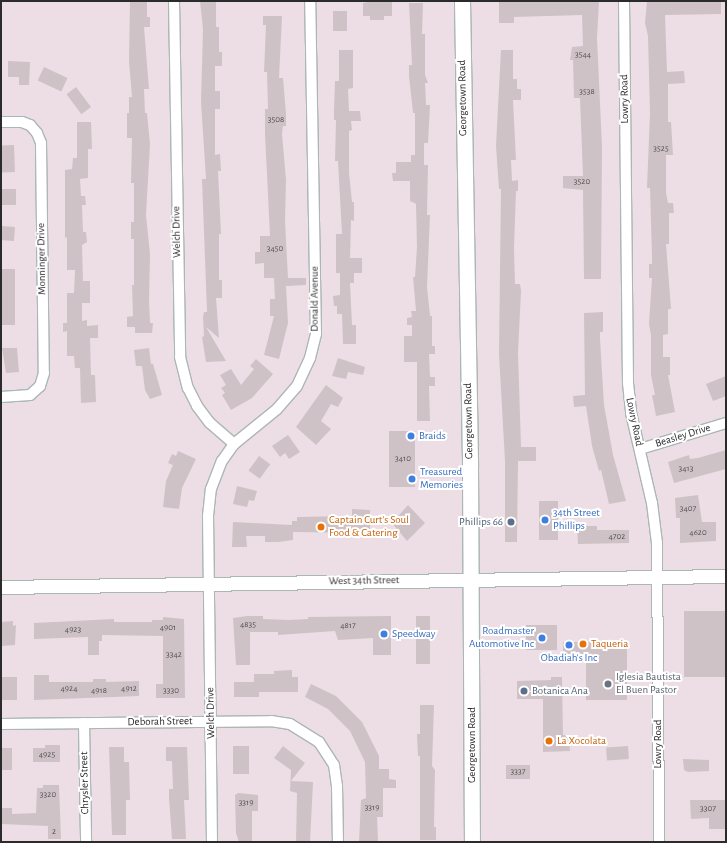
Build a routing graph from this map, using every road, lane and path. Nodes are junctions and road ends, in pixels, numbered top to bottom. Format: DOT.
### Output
graph roads {
  1 [pos="174,1"];
  2 [pos="310,1"];
  3 [pos="462,1"];
  4 [pos="624,1"];
  5 [pos="1,122"];
  6 [pos="1,397"];
  7 [pos="726,423"];
  8 [pos="234,444"];
  9 [pos="640,449"];
  10 [pos="657,576"];
  11 [pos="726,576"];
  12 [pos="471,580"];
  13 [pos="210,583"];
  14 [pos="1,587"];
  15 [pos="211,722"];
  16 [pos="84,723"];
  17 [pos="1,724"];
  18 [pos="86,842"];
  19 [pos="212,842"];
  20 [pos="338,842"];
  21 [pos="472,842"];
  22 [pos="659,842"];
  1 -- 8 [label="street, Welch Drive"];
  2 -- 8 [label="street, Donald Avenue"];
  3 -- 12 [label="main road, Georgetown Road"];
  4 -- 9 [label="street, Lowry Road"];
  5 -- 6 [label="street, Monninger Drive"];
  7 -- 9 [label="street, Beasley Drive"];
  8 -- 13 [label="street, Donald Avenue"];
  9 -- 10 [label="street, Lowry Road"];
  10 -- 11 [label="street, West 34th Street"];
  10 -- 12 [label="street, West 34th Street"];
  10 -- 22 [label="street, Lowry Road"];
  12 -- 13 [label="street, West 34th Street"];
  12 -- 21 [label="main road, Georgetown Road"];
  13 -- 14 [label="street, West 34th Street"];
  13 -- 15 [label="street, Welch Drive"];
  15 -- 16 [label="street, Deborah Street"];
  15 -- 19 [label="street, Welch Drive"];
  15 -- 20 [label="street, Deborah Street"];
  16 -- 17 [label="street, Deborah Street"];
  16 -- 18 [label="street, Chrysler Street"];
}
